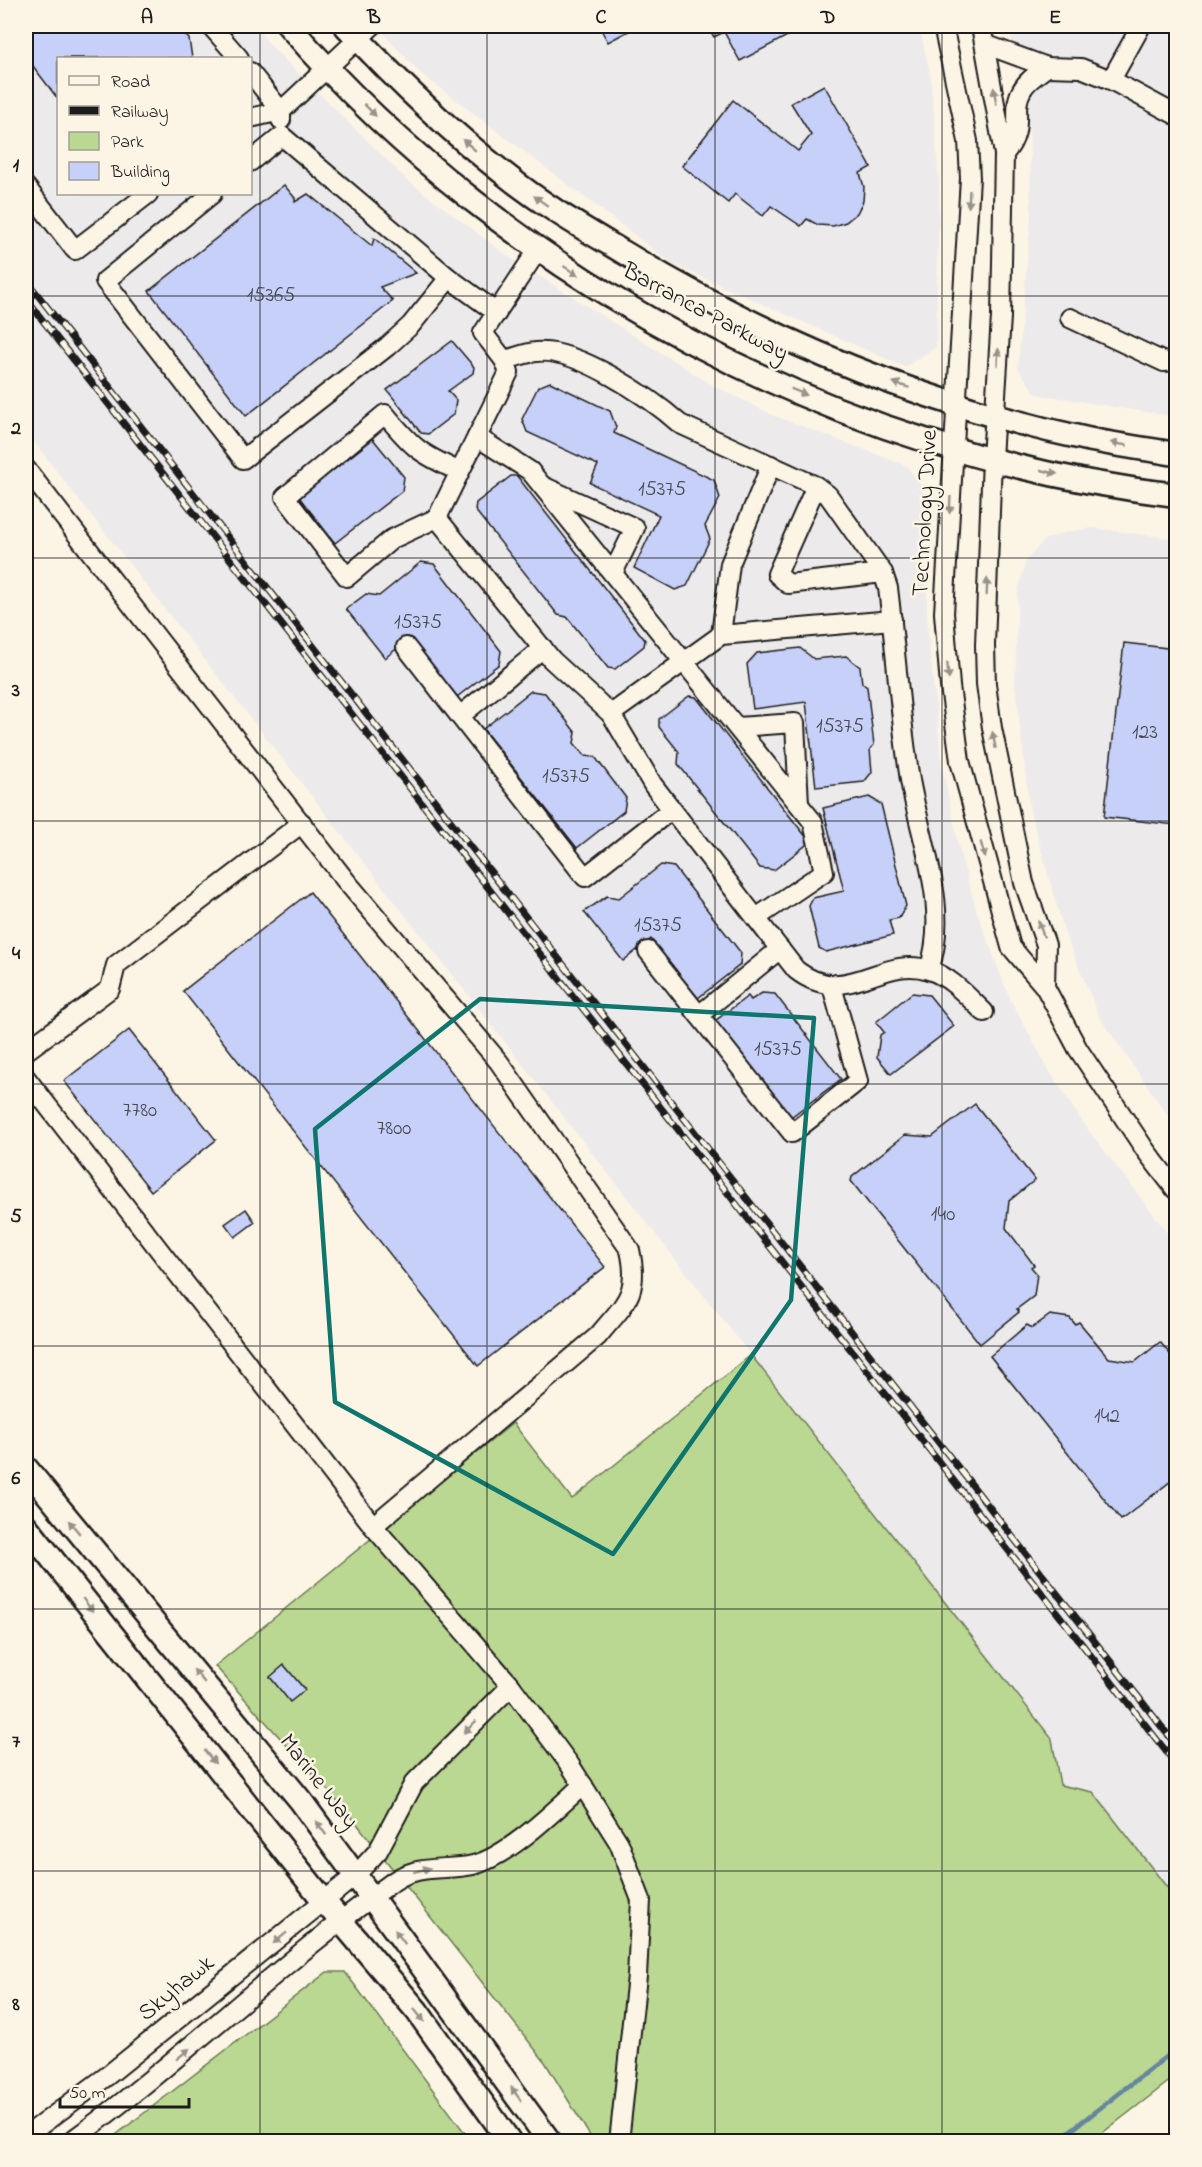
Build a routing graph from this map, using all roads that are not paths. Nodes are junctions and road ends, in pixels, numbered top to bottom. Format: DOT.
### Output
graph roads {
  1 [pos="211,26"];
  2 [pos="289,26"];
  3 [pos="943,26"];
  4 [pos="981,26"];
  5 [pos="1141,26"];
  6 [pos="359,30"];
  7 [pos="987,45"];
  8 [pos="238,57"];
  9 [pos="1047,67"];
  10 [pos="329,68"];
  11 [pos="252,75"];
  12 [pos="1111,80"];
  13 [pos="281,111"];
  14 [pos="1176,115"];
  15 [pos="252,118"];
  16 [pos="282,136"];
  17 [pos="1004,154"];
  18 [pos="252,160"];
  19 [pos="26,187"];
  20 [pos="147,195"];
  21 [pos="211,195"];
  22 [pos="539,248"];
  23 [pos="448,278"];
  24 [pos="497,313"];
  25 [pos="1070,318"];
  26 [pos="504,360"];
  27 [pos="1176,361"];
  28 [pos="956,404"];
  29 [pos="995,415"];
  30 [pos="477,437"];
  31 [pos="953,447"];
  32 [pos="1176,454"];
  33 [pos="992,458"];
  34 [pos="771,465"];
  35 [pos="26,469"];
  36 [pos="458,471"];
  37 [pos="542,485"];
  38 [pos="816,486"];
  39 [pos="1176,495"];
  40 [pos="436,518"];
  41 [pos="613,573"];
  42 [pos="883,573"];
  43 [pos="892,620"];
  44 [pos="721,635"];
  45 [pos="406,647"];
  46 [pos="543,648"];
  47 [pos="684,661"];
  48 [pos="612,714"];
  49 [pos="460,716"];
  50 [pos="737,727"];
  51 [pos="799,804"];
  52 [pos="671,810"];
  53 [pos="302,823"];
  54 [pos="756,918"];
  55 [pos="780,949"];
  56 [pos="648,951"];
  57 [pos="929,970"];
  58 [pos="832,986"];
  59 [pos="1045,987"];
  60 [pos="984,1012"];
  61 [pos="699,1015"];
  62 [pos="26,1051"];
  63 [pos="26,1078"];
  64 [pos="1176,1190"];
  65 [pos="26,1468"];
  66 [pos="26,1526"];
  67 [pos="373,1526"];
  68 [pos="512,1686"];
  69 [pos="583,1785"];
  70 [pos="355,1876"];
  71 [pos="372,1898"];
  72 [pos="324,1900"];
  73 [pos="342,1921"];
  74 [pos="26,2136"];
  75 [pos="70,2142"];
  76 [pos="510,2142"];
  77 [pos="550,2142"];
  78 [pos="619,2142"];
  1 -- 8 [label="street"];
  2 -- 10 [label="main road, Barranca Parkway"];
  3 -- 28 [label="street, Technology Drive, one-way"];
  4 -- 7 [label="street, Technology Drive"];
  5 -- 12 [label="street"];
  6 -- 10 [label="street"];
  28 -- 6 [label="main road, Barranca Parkway, one-way"];
  7 -- 9 [label="street"];
  17 -- 7 [label="street, Technology Drive, one-way"];
  9 -- 12 [label="street"];
  9 -- 17 [label="street"];
  10 -- 13 [label="street"];
  10 -- 22 [label="main road, Barranca Parkway, one-way"];
  11 -- 13 [label="street"];
  12 -- 14 [label="street"];
  13 -- 15 [label="street"];
  13 -- 16 [label="street"];
  16 -- 18 [label="street"];
  16 -- 23 [label="street"];
  29 -- 17 [label="street, Technology Drive, one-way"];
  19 -- 20 [label="street"];
  21 -- 23 [label="street"];
  22 -- 24 [label="street"];
  22 -- 31 [label="main road, Barranca Parkway, one-way"];
  23 -- 24 [label="street"];
  24 -- 26 [label="street"];
  25 -- 27 [label="street"];
  26 -- 30 [label="street"];
  26 -- 34 [label="street"];
  28 -- 29 [label="main road, Barranca Parkway"];
  28 -- 31 [label="street, Technology Drive"];
  32 -- 29 [label="main road, Barranca Parkway, one-way"];
  29 -- 33 [label="street, Technology Drive"];
  30 -- 36 [label="street"];
  30 -- 37 [label="street"];
  31 -- 33 [label="main road, Barranca Parkway"];
  31 -- 59 [label="street, Technology Drive, one-way"];
  33 -- 39 [label="main road, Barranca Parkway, one-way"];
  59 -- 33 [label="street, Technology Drive, one-way"];
  34 -- 38 [label="street"];
  34 -- 44 [label="street"];
  35 -- 53 [label="street"];
  36 -- 40 [label="street"];
  36 -- 40 [label="street"];
  37 -- 41 [label="street"];
  37 -- 41 [label="street"];
  38 -- 42 [label="street"];
  38 -- 42 [label="street"];
  40 -- 46 [label="street"];
  41 -- 47 [label="street"];
  42 -- 43 [label="street"];
  43 -- 44 [label="street"];
  43 -- 57 [label="street"];
  44 -- 47 [label="street"];
  45 -- 49 [label="street"];
  46 -- 48 [label="street"];
  46 -- 49 [label="street"];
  47 -- 48 [label="street"];
  47 -- 50 [label="street"];
  48 -- 52 [label="street"];
  49 -- 52 [label="street"];
  50 -- 51 [label="street"];
  50 -- 51 [label="street"];
  51 -- 54 [label="street"];
  52 -- 54 [label="street"];
  53 -- 62 [label="street"];
  53 -- 67 [label="street"];
  54 -- 55 [label="street"];
  55 -- 58 [label="street"];
  55 -- 61 [label="street"];
  56 -- 61 [label="street"];
  57 -- 58 [label="street"];
  57 -- 60 [label="street"];
  58 -- 61 [label="street"];
  59 -- 64 [label="street, Technology Drive"];
  63 -- 67 [label="street"];
  70 -- 65 [label="main road, Marine Way, one-way"];
  66 -- 72 [label="main road, one-way"];
  67 -- 68 [label="street"];
  68 -- 69 [label="street"];
  68 -- 70 [label="street, Skyhawk, one-way"];
  71 -- 69 [label="street, one-way"];
  69 -- 78 [label="street"];
  70 -- 71 [label="main road, Marine Way"];
  70 -- 72 [label="street, Skyhawk"];
  71 -- 73 [label="street"];
  77 -- 71 [label="main road, Marine Way, one-way"];
  72 -- 73 [label="main road"];
  72 -- 74 [label="street, Skyhawk, one-way"];
  75 -- 73 [label="street, one-way"];
  73 -- 76 [label="main road, one-way"];
}
